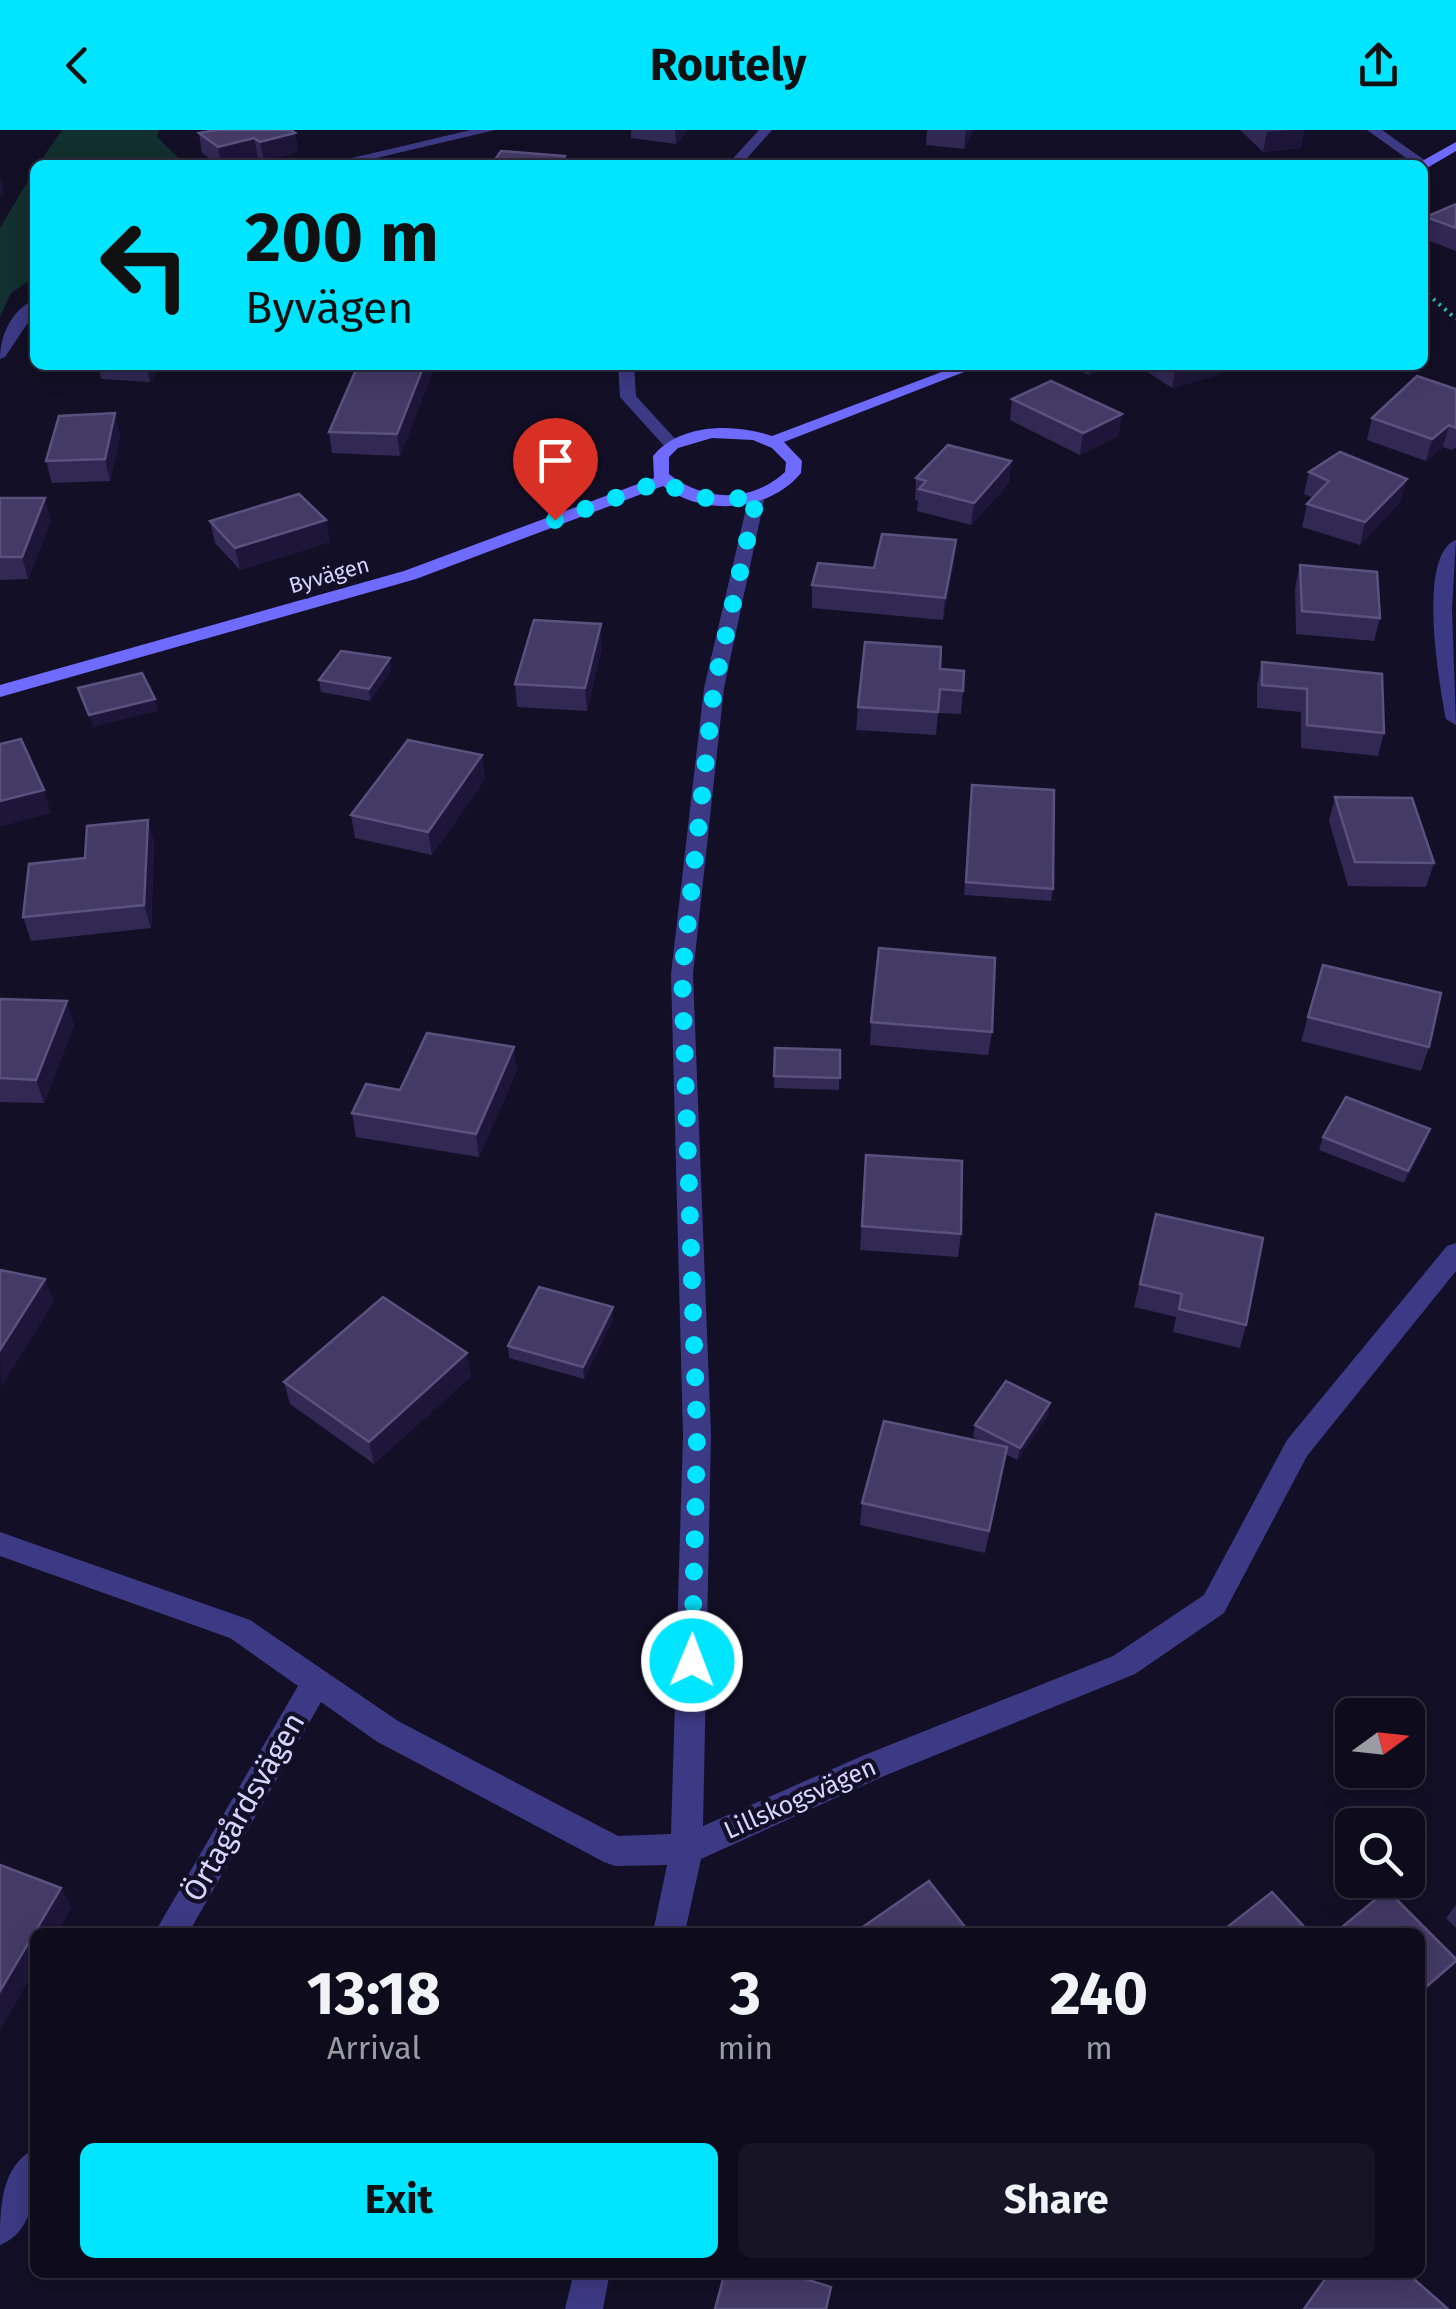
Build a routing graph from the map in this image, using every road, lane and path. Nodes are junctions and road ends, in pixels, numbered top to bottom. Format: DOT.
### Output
graph roads {
  1 [pos="489,130"];
  2 [pos="766,130"];
  3 [pos="1373,130"];
  4 [pos="1456,146"];
  5 [pos="352,160"];
  6 [pos="739,160"];
  7 [pos="1415,160"];
  8 [pos="1428,162"];
  9 [pos="1428,293"];
  10 [pos="30,308"];
  11 [pos="1456,319"];
  12 [pos="0,354"];
  13 [pos="626,370"];
  14 [pos="961,370"];
  15 [pos="773,441"];
  16 [pos="672,445"];
  17 [pos="664,480"];
  18 [pos="757,496"];
  19 [pos="1456,546"];
  20 [pos="0,692"];
  21 [pos="1456,718"];
  22 [pos="1456,1253"];
  23 [pos="0,1544"];
  24 [pos="317,1682"];
  25 [pos="687,1849"];
  26 [pos="173,1928"];
  27 [pos="669,1928"];
  28 [pos="30,2176"];
  29 [pos="0,2228"];
  30 [pos="591,2278"];
  31 [pos="584,2309"];
  1 -- 5 [label="street"];
  2 -- 6 [label="street"];
  3 -- 7 [label="street"];
  4 -- 8 [label="street"];
  9 -- 11 [label="path"];
  10 -- 12 [label="street"];
  13 -- 16 [label="street"];
  14 -- 15 [label="street"];
  15 -- 16 [label="street"];
  15 -- 18 [label="street"];
  16 -- 17 [label="street"];
  17 -- 18 [label="street"];
  17 -- 20 [label="street, Byvägen"];
  18 -- 25 [label="street"];
  19 -- 21 [label="street"];
  22 -- 25 [label="street, Lillskogsvägen"];
  23 -- 24 [label="street, Lillskogsvägen"];
  24 -- 25 [label="street, Lillskogsvägen"];
  24 -- 26 [label="street, Örtagårdsvägen"];
  25 -- 27 [label="street"];
  28 -- 29 [label="street"];
  30 -- 31 [label="street"];
}
